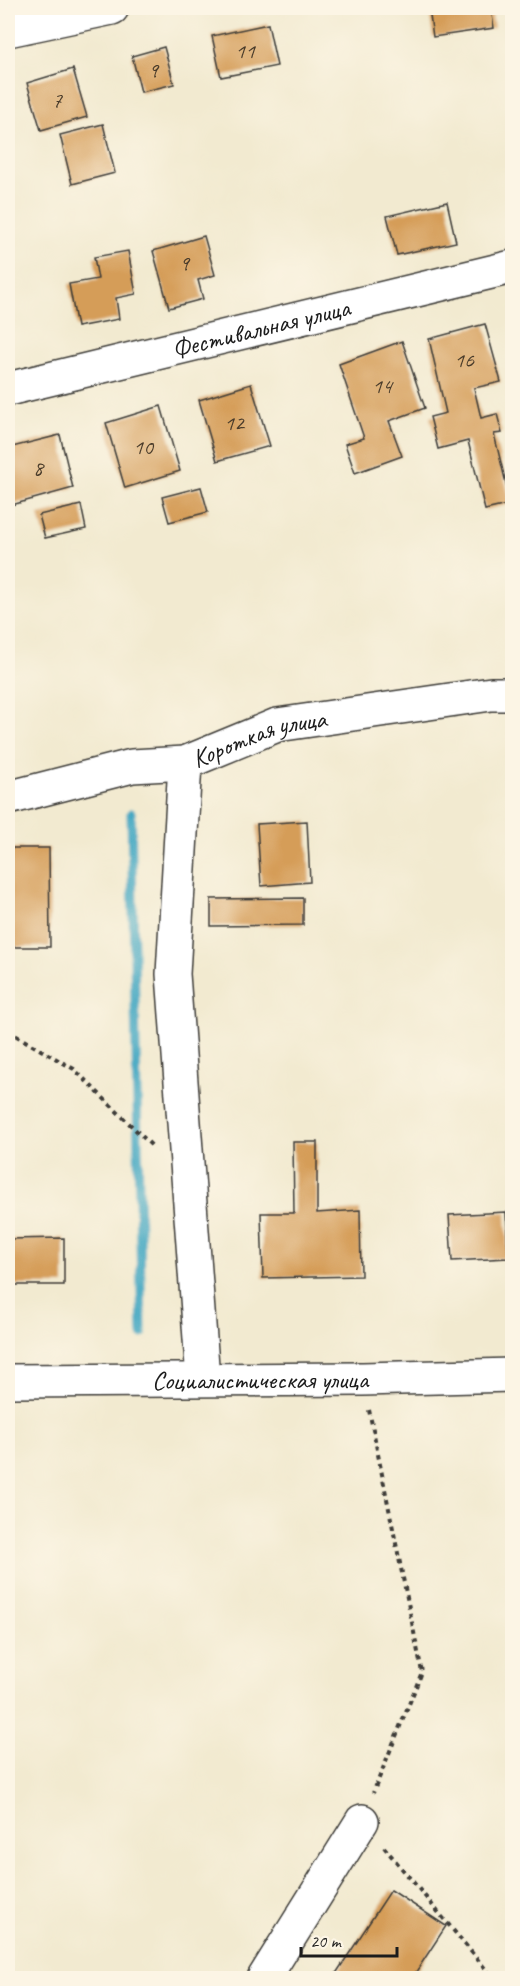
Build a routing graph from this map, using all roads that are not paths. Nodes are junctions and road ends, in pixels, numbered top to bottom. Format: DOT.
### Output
graph roads {
  1 [pos="112,8"];
  2 [pos="8,30"];
  3 [pos="513,267"];
  4 [pos="8,389"];
  5 [pos="513,694"];
  6 [pos="186,763"];
  7 [pos="8,798"];
  8 [pos="513,1375"];
  9 [pos="203,1379"];
  10 [pos="8,1381"];
  11 [pos="362,1821"];
  12 [pos="264,1978"];
  1 -- 2 [label="street"];
  3 -- 4 [label="street, Фестивальная улица"];
  5 -- 6 [label="street, Короткая улица"];
  6 -- 7 [label="street, Короткая улица"];
  6 -- 9 [label="street"];
  8 -- 9 [label="street, Социалистическая улица"];
  9 -- 10 [label="street, Социалистическая улица"];
  11 -- 12 [label="street"];
}
